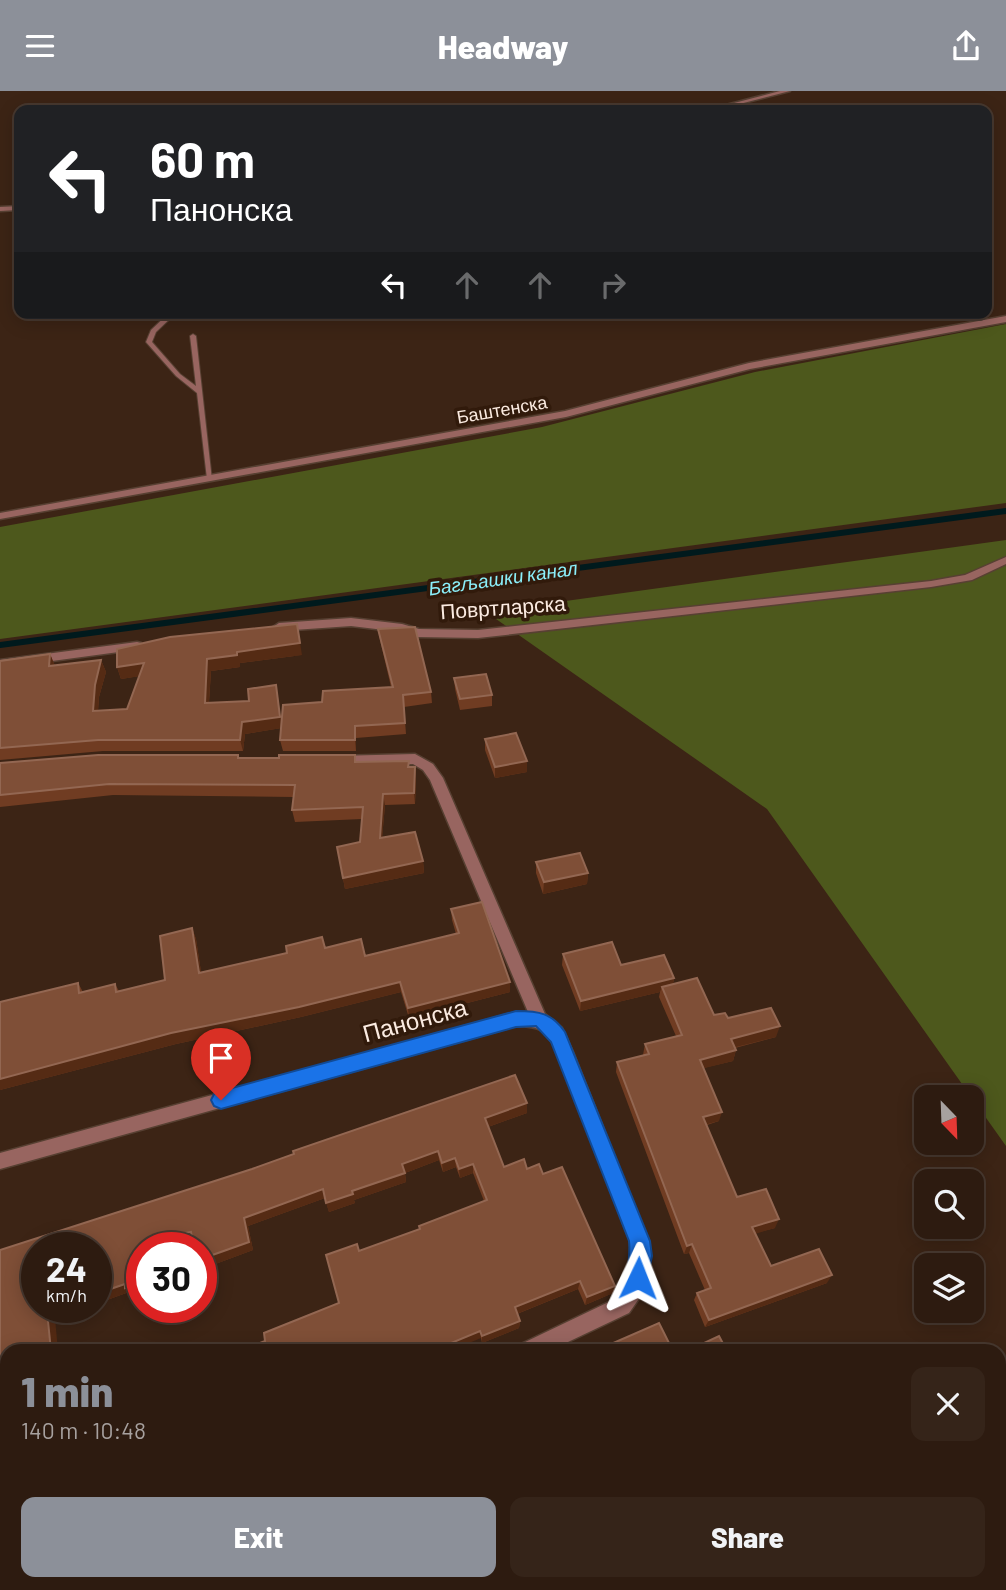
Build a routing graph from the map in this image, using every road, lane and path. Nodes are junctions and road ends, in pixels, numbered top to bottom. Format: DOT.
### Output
graph roads {
  1 [pos="787,91"];
  2 [pos="730,105"];
  3 [pos="166,319"];
  4 [pos="1006,319"];
  5 [pos="193,336"];
  6 [pos="200,393"];
  7 [pos="210,479"];
  8 [pos="0,516"];
  9 [pos="1006,560"];
  10 [pos="268,628"];
  11 [pos="150,644"];
  12 [pos="0,664"];
  13 [pos="316,761"];
  14 [pos="539,1019"];
  15 [pos="0,1161"];
  16 [pos="542,1344"];
  1 -- 2 [label="street"];
  3 -- 6 [label="lane"];
  4 -- 7 [label="street, Баштенска"];
  5 -- 6 [label="lane"];
  6 -- 7 [label="lane"];
  7 -- 8 [label="street, Баштенска"];
  9 -- 10 [label="street, Повртларска"];
  11 -- 12 [label="street"];
  13 -- 14 [label="street"];
  14 -- 15 [label="street, Панонска"];
  14 -- 16 [label="street"];
}
